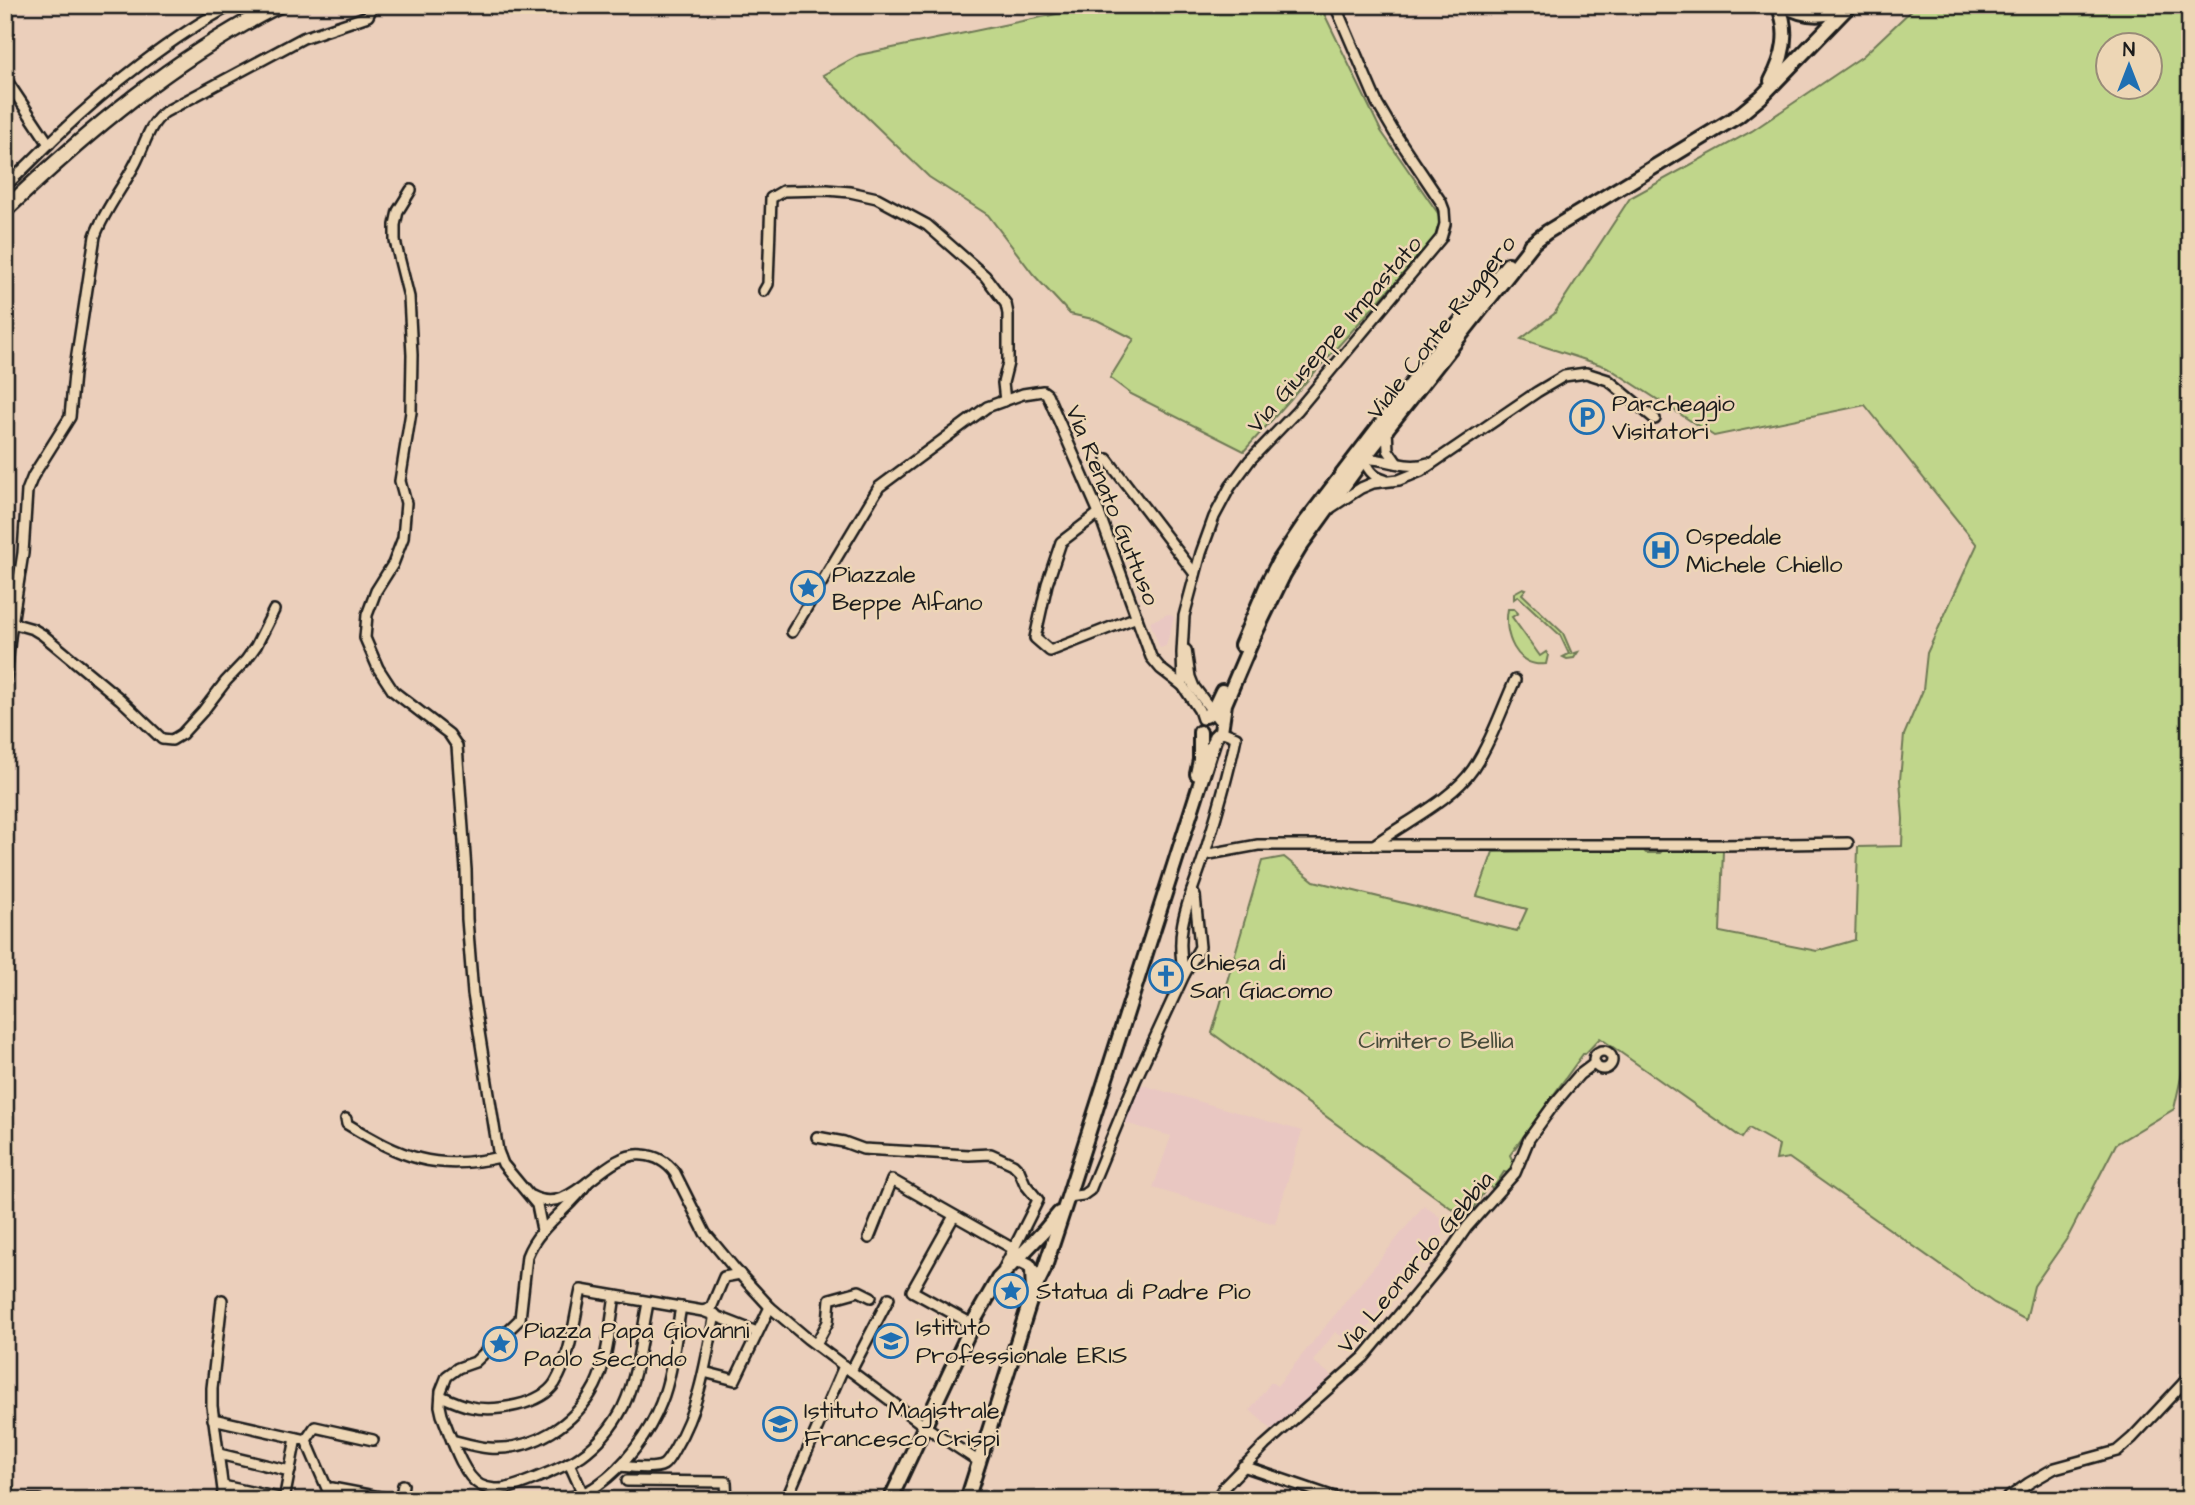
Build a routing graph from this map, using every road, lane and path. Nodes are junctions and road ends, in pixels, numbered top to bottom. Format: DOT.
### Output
graph roads {
  1 [pos="232,5"];
  2 [pos="279,5"];
  3 [pos="373,5"];
  4 [pos="1335,5"];
  5 [pos="1778,5"];
  6 [pos="1784,5"];
  7 [pos="1849,6"];
  8 [pos="5,78"];
  9 [pos="1761,97"];
  10 [pos="49,144"];
  11 [pos="5,186"];
  12 [pos="411,190"];
  13 [pos="5,210"];
  14 [pos="1534,242"];
  15 [pos="764,291"];
  16 [pos="1443,342"];
  17 [pos="1005,401"];
  18 [pos="1655,419"];
  19 [pos="1387,429"];
  20 [pos="1364,458"];
  21 [pos="1107,459"];
  22 [pos="1439,459"];
  23 [pos="1398,464"];
  24 [pos="1387,481"];
  25 [pos="1325,512"];
  26 [pos="1099,513"];
  27 [pos="1304,524"];
  28 [pos="1195,574"];
  29 [pos="274,610"];
  30 [pos="1137,617"];
  31 [pos="12,623"];
  32 [pos="1183,631"];
  33 [pos="793,632"];
  34 [pos="1515,680"];
  35 [pos="1183,687"];
  36 [pos="5,688"];
  37 [pos="1214,722"];
  38 [pos="1186,829"];
  39 [pos="1848,843"];
  40 [pos="1374,845"];
  41 [pos="1204,855"];
  42 [pos="1192,891"];
  43 [pos="1184,975"];
  44 [pos="1595,1063"];
  45 [pos="346,1119"];
  46 [pos="817,1137"];
  47 [pos="500,1157"];
  48 [pos="588,1182"];
  49 [pos="530,1195"];
  50 [pos="1067,1200"];
  51 [pos="954,1216"];
  52 [pos="542,1230"];
  53 [pos="869,1238"];
  54 [pos="1017,1255"];
  55 [pos="740,1274"];
  56 [pos="1033,1292"];
  57 [pos="615,1296"];
  58 [pos="872,1297"];
  59 [pos="889,1298"];
  60 [pos="222,1300"];
  61 [pos="648,1303"];
  62 [pos="681,1307"];
  63 [pos="770,1307"];
  64 [pos="703,1311"];
  65 [pos="715,1314"];
  66 [pos="972,1324"];
  67 [pos="757,1332"];
  68 [pos="816,1345"];
  69 [pos="847,1369"];
  70 [pos="704,1372"];
  71 [pos="2190,1376"];
  72 [pos="440,1396"];
  73 [pos="214,1419"];
  74 [pos="923,1425"];
  75 [pos="301,1439"];
  76 [pos="373,1440"];
  77 [pos="452,1440"];
  78 [pos="219,1454"];
  79 [pos="978,1461"];
  80 [pos="569,1463"];
  81 [pos="620,1466"];
  82 [pos="1243,1466"];
  83 [pos="290,1471"];
  84 [pos="627,1481"];
  85 [pos="403,1485"];
  86 [pos="223,1486"];
  87 [pos="332,1488"];
  88 [pos="583,1494"];
  89 [pos="1334,1497"];
  90 [pos="285,1499"];
  91 [pos="28,1500"];
  92 [pos="39,1500"];
  93 [pos="222,1500"];
  94 [pos="332,1500"];
  95 [pos="397,1500"];
  96 [pos="563,1500"];
  97 [pos="727,1500"];
  98 [pos="786,1500"];
  99 [pos="890,1500"];
  100 [pos="967,1500"];
  101 [pos="1216,1500"];
  102 [pos="2005,1500"];
  1 -- 10 [label="street"];
  2 -- 13 [label="main road"];
  3 -- 31 [label="street"];
  4 -- 28 [label="street, Via Giuseppe Impastato"];
  5 -- 9 [label="main road"];
  6 -- 7 [label="main road"];
  7 -- 9 [label="main road"];
  8 -- 10 [label="street"];
  9 -- 14 [label="main road"];
  10 -- 11 [label="street"];
  12 -- 47 [label="street"];
  14 -- 16 [label="main road, Viale Conte Ruggero"];
  14 -- 19 [label="main road, Viale Conte Ruggero"];
  15 -- 17 [label="street"];
  16 -- 20 [label="street"];
  16 -- 27 [label="main road, Viale Conte Ruggero"];
  17 -- 26 [label="street, Via Renato Guttuso"];
  17 -- 33 [label="street, Via Renato Guttuso"];
  18 -- 22 [label="street"];
  19 -- 20 [label="main road, Viale Conte Ruggero"];
  19 -- 23 [label="street"];
  20 -- 23 [label="street"];
  20 -- 24 [label="street"];
  20 -- 25 [label="main road, Viale Conte Ruggero"];
  20 -- 27 [label="street"];
  21 -- 28 [label="street"];
  22 -- 23 [label="street"];
  22 -- 24 [label="street"];
  24 -- 25 [label="street"];
  25 -- 37 [label="main road, Viale Conte Ruggero"];
  26 -- 30 [label="street, Via Renato Guttuso"];
  26 -- 30 [label="street"];
  27 -- 37 [label="main road, Viale Conte Ruggero"];
  28 -- 32 [label="street, Via Giuseppe Impastato"];
  29 -- 31 [label="street"];
  30 -- 35 [label="street, Via Renato Guttuso"];
  31 -- 36 [label="street"];
  32 -- 35 [label="street"];
  32 -- 37 [label="street"];
  34 -- 40 [label="street"];
  35 -- 37 [label="street"];
  37 -- 38 [label="main road"];
  37 -- 38 [label="main road"];
  37 -- 41 [label="street"];
  38 -- 50 [label="main road"];
  39 -- 40 [label="street"];
  40 -- 41 [label="street"];
  41 -- 42 [label="street"];
  42 -- 43 [label="street"];
  42 -- 43 [label="street"];
  43 -- 50 [label="street"];
  44 -- 82 [label="street, Via Leonardo Gebbia"];
  45 -- 47 [label="street"];
  46 -- 54 [label="street"];
  47 -- 49 [label="street"];
  48 -- 49 [label="street"];
  48 -- 52 [label="street"];
  48 -- 55 [label="street"];
  49 -- 52 [label="street"];
  50 -- 54 [label="main road"];
  50 -- 56 [label="main road"];
  51 -- 53 [label="street"];
  51 -- 54 [label="street"];
  51 -- 66 [label="street"];
  52 -- 72 [label="street"];
  54 -- 56 [label="main road"];
  54 -- 66 [label="main road"];
  55 -- 63 [label="street"];
  55 -- 64 [label="street"];
  56 -- 79 [label="main road"];
  57 -- 61 [label="street"];
  57 -- 72 [label="street"];
  57 -- 77 [label="street"];
  58 -- 68 [label="street"];
  59 -- 69 [label="street"];
  60 -- 73 [label="street"];
  61 -- 62 [label="street"];
  61 -- 80 [label="street"];
  62 -- 64 [label="street"];
  62 -- 81 [label="street"];
  63 -- 67 [label="street"];
  63 -- 68 [label="street"];
  64 -- 65 [label="street"];
  65 -- 67 [label="street"];
  65 -- 70 [label="street"];
  66 -- 74 [label="main road"];
  67 -- 70 [label="street"];
  68 -- 69 [label="street"];
  69 -- 74 [label="street"];
  69 -- 98 [label="street"];
  70 -- 81 [label="street"];
  71 -- 102 [label="street"];
  72 -- 77 [label="street"];
  73 -- 75 [label="street"];
  73 -- 78 [label="street"];
  74 -- 79 [label="street"];
  74 -- 99 [label="main road"];
  75 -- 76 [label="street"];
  75 -- 83 [label="street"];
  75 -- 94 [label="street"];
  77 -- 80 [label="street"];
  78 -- 83 [label="street"];
  78 -- 86 [label="street"];
  79 -- 100 [label="main road"];
  80 -- 88 [label="street"];
  81 -- 88 [label="street"];
  82 -- 89 [label="street"];
  82 -- 101 [label="street, Via Leonardo Gebbia"];
  83 -- 90 [label="street"];
  84 -- 97 [label="street"];
  85 -- 95 [label="street"];
  86 -- 90 [label="street"];
  86 -- 93 [label="street"];
  87 -- 95 [label="street"];
  88 -- 96 [label="street"];
  91 -- 92 [label="street"];
}
